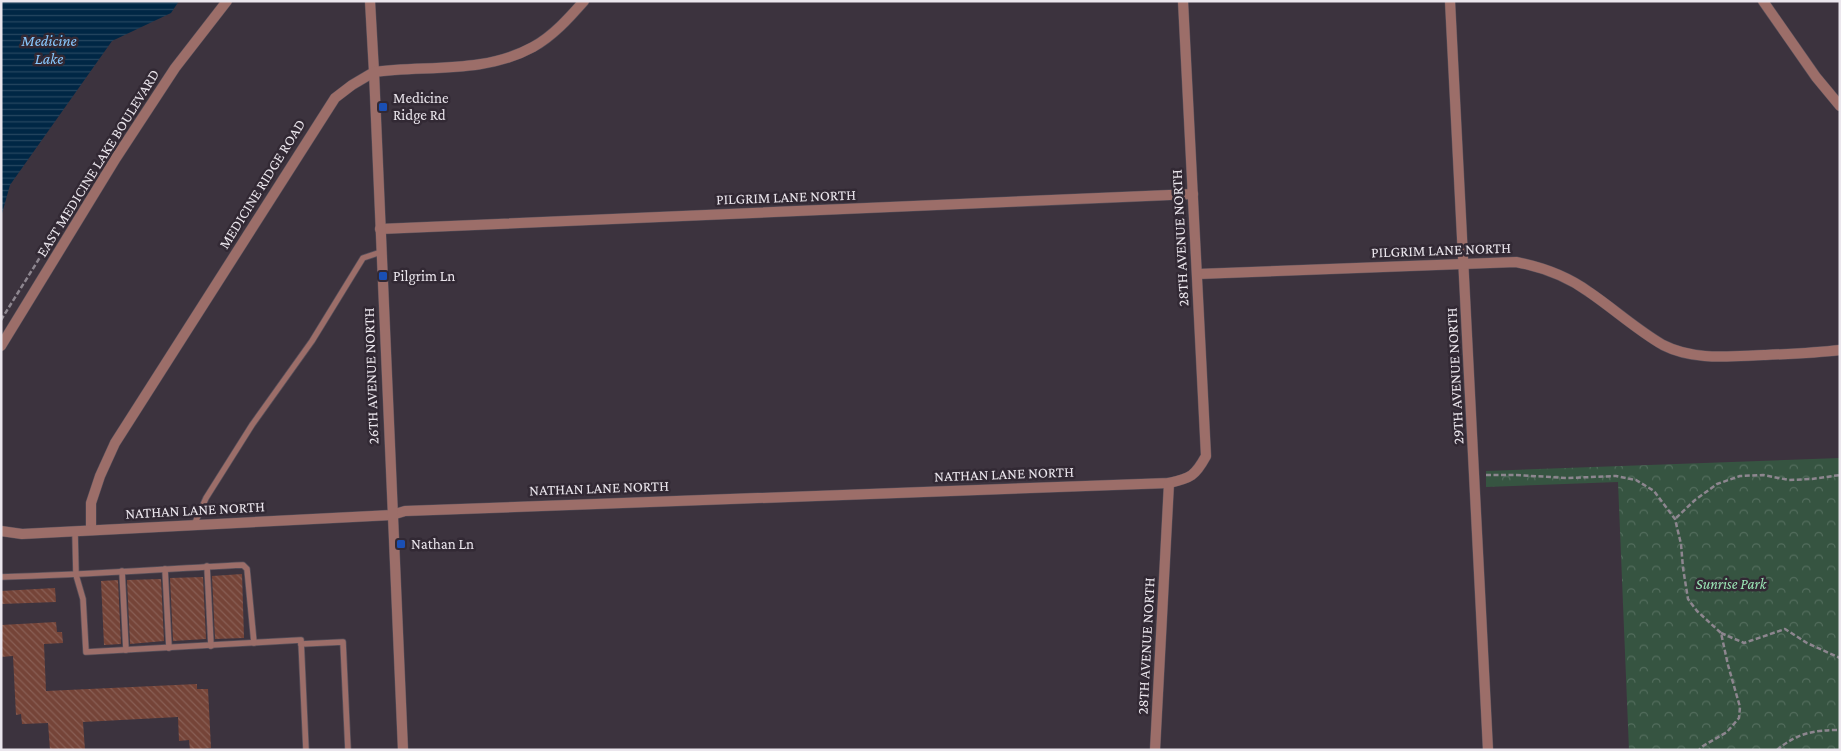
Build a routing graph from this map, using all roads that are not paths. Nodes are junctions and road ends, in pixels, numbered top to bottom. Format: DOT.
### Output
graph roads {
  1 [pos="227,1"];
  2 [pos="370,1"];
  3 [pos="584,1"];
  4 [pos="1183,1"];
  5 [pos="1450,1"];
  6 [pos="1763,1"];
  7 [pos="374,72"];
  8 [pos="1840,106"];
  9 [pos="1193,194"];
  10 [pos="380,229"];
  11 [pos="381,252"];
  12 [pos="1464,263"];
  13 [pos="1198,274"];
  14 [pos="1,346"];
  15 [pos="1840,350"];
  16 [pos="1198,472"];
  17 [pos="1168,483"];
  18 [pos="392,515"];
  19 [pos="194,526"];
  20 [pos="91,530"];
  21 [pos="1,531"];
  22 [pos="75,531"];
  23 [pos="207,566"];
  24 [pos="165,568"];
  25 [pos="122,571"];
  26 [pos="76,575"];
  27 [pos="1,577"];
  28 [pos="254,643"];
  29 [pos="301,644"];
  30 [pos="211,646"];
  31 [pos="169,648"];
  32 [pos="126,650"];
  33 [pos="306,750"];
  34 [pos="348,750"];
  35 [pos="403,750"];
  36 [pos="1155,750"];
  37 [pos="1488,750"];
  1 -- 14 [label="street, EAST MEDICINE LAKE BOULEVARD"];
  2 -- 7 [label="street, 26TH AVENUE NORTH"];
  3 -- 7 [label="street, MEDICINE RIDGE ROAD"];
  4 -- 9 [label="street, 28TH AVENUE NORTH"];
  5 -- 12 [label="street, 29TH AVENUE NORTH"];
  6 -- 8 [label="street"];
  7 -- 10 [label="street, 26TH AVENUE NORTH"];
  7 -- 20 [label="street, MEDICINE RIDGE ROAD"];
  9 -- 10 [label="street, PILGRIM LANE NORTH"];
  9 -- 13 [label="street, 28TH AVENUE NORTH"];
  10 -- 11 [label="street, 26TH AVENUE NORTH"];
  11 -- 18 [label="street, 26TH AVENUE NORTH"];
  11 -- 19 [label="lane"];
  12 -- 13 [label="street, PILGRIM LANE NORTH"];
  12 -- 15 [label="street, PILGRIM LANE NORTH"];
  12 -- 37 [label="street, 29TH AVENUE NORTH"];
  13 -- 16 [label="street, 28TH AVENUE NORTH"];
  16 -- 17 [label="street, NATHAN LANE NORTH"];
  17 -- 18 [label="street, NATHAN LANE NORTH"];
  17 -- 36 [label="street, 28TH AVENUE NORTH"];
  18 -- 19 [label="street, NATHAN LANE NORTH"];
  18 -- 35 [label="street, 26TH AVENUE NORTH"];
  19 -- 20 [label="street, NATHAN LANE NORTH"];
  20 -- 22 [label="street, NATHAN LANE NORTH"];
  21 -- 22 [label="street, NATHAN LANE NORTH"];
  22 -- 26 [label="lane"];
  23 -- 24 [label="lane"];
  23 -- 28 [label="lane"];
  23 -- 30 [label="lane"];
  24 -- 25 [label="lane"];
  24 -- 31 [label="lane"];
  25 -- 26 [label="lane"];
  25 -- 32 [label="lane"];
  26 -- 27 [label="lane"];
  26 -- 32 [label="lane"];
  28 -- 29 [label="lane"];
  28 -- 30 [label="lane"];
  29 -- 33 [label="lane"];
  29 -- 34 [label="lane"];
  30 -- 31 [label="lane"];
  31 -- 32 [label="lane"];
}
